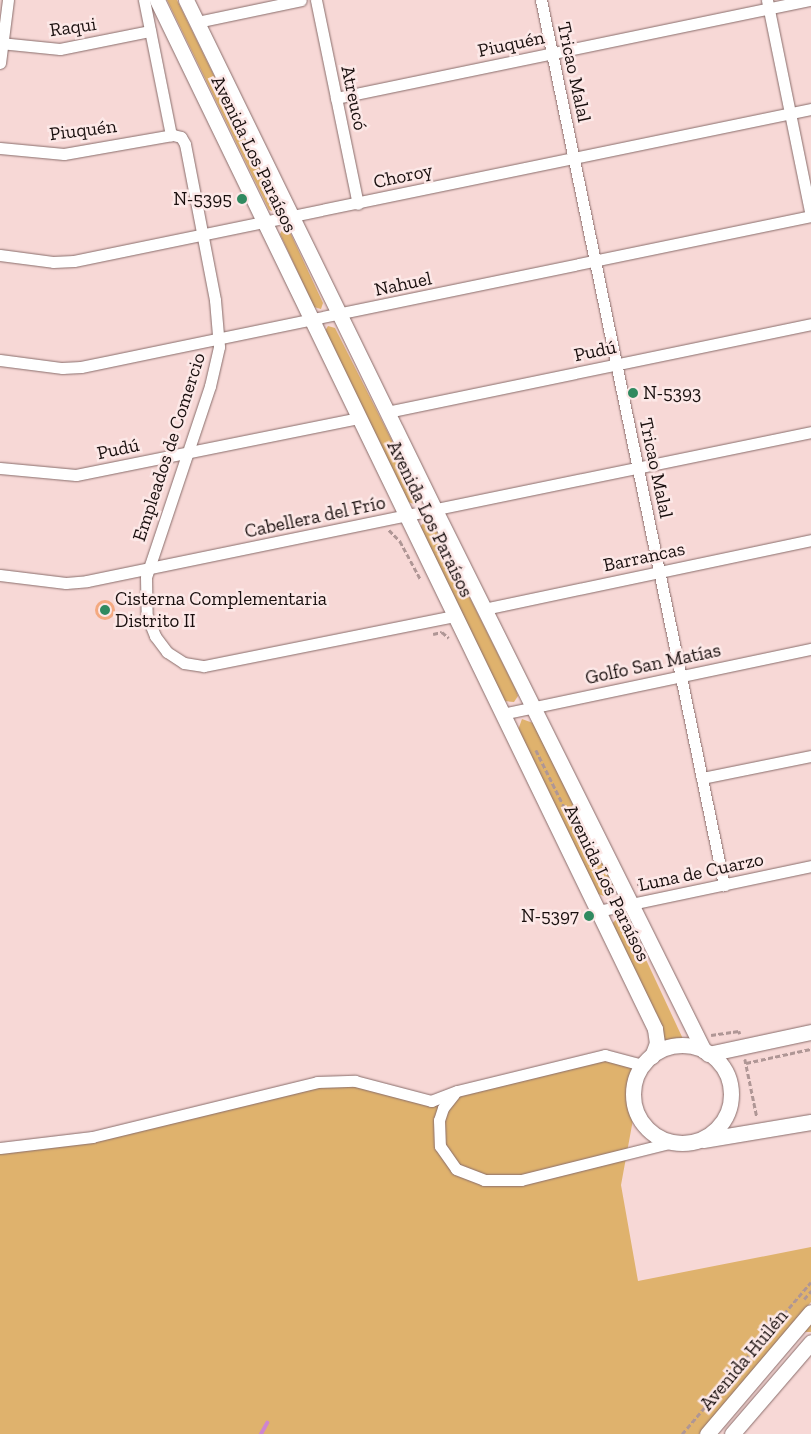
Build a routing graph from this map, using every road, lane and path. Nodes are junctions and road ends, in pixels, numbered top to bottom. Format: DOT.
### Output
graph roads {
  1 [pos="8,0"];
  2 [pos="144,0"];
  3 [pos="157,0"];
  4 [pos="186,0"];
  5 [pos="301,0"];
  6 [pos="316,0"];
  7 [pos="541,0"];
  8 [pos="811,0"];
  9 [pos="768,5"];
  10 [pos="197,22"];
  11 [pos="150,31"];
  12 [pos="1,44"];
  13 [pos="552,54"];
  14 [pos="0,63"];
  15 [pos="336,98"];
  16 [pos="811,109"];
  17 [pos="790,113"];
  18 [pos="171,135"];
  19 [pos="0,148"];
  20 [pos="574,158"];
  21 [pos="358,204"];
  22 [pos="811,216"];
  23 [pos="292,217"];
  24 [pos="265,222"];
  25 [pos="203,235"];
  26 [pos="0,255"];
  27 [pos="595,261"];
  28 [pos="340,315"];
  29 [pos="312,320"];
  30 [pos="811,324"];
  31 [pos="219,338"];
  32 [pos="0,360"];
  33 [pos="616,364"];
  34 [pos="387,412"];
  35 [pos="359,418"];
  36 [pos="811,432"];
  37 [pos="187,453"];
  38 [pos="0,468"];
  39 [pos="638,468"];
  40 [pos="435,510"];
  41 [pos="407,516"];
  42 [pos="388,529"];
  43 [pos="811,540"];
  44 [pos="147,569"];
  45 [pos="659,572"];
  46 [pos="0,575"];
  47 [pos="426,588"];
  48 [pos="484,609"];
  49 [pos="455,616"];
  50 [pos="811,649"];
  51 [pos="681,676"];
  52 [pos="532,708"];
  53 [pos="502,714"];
  54 [pos="534,747"];
  55 [pos="811,756"];
  56 [pos="702,778"];
  57 [pos="811,866"];
  58 [pos="724,884"];
  59 [pos="610,898"];
  60 [pos="630,904"];
  61 [pos="598,912"];
  62 [pos="708,1029"];
  63 [pos="811,1032"];
  64 [pos="741,1039"];
  65 [pos="811,1049"];
  66 [pos="706,1052"];
  67 [pos="744,1056"];
  68 [pos="648,1061"];
  69 [pos="746,1063"];
  70 [pos="457,1091"];
  71 [pos="811,1122"];
  72 [pos="758,1123"];
  73 [pos="696,1141"];
  74 [pos="673,1142"];
  75 [pos="0,1148"];
  76 [pos="811,1282"];
  77 [pos="811,1312"];
  78 [pos="811,1342"];
  79 [pos="682,1434"];
  80 [pos="707,1434"];
  81 [pos="732,1434"];
  1 -- 12 [label="street"];
  2 -- 11 [label="street"];
  3 -- 24 [label="main road, Avenida Los Paraísos"];
  4 -- 10 [label="main road, Avenida Los Paraísos"];
  5 -- 10 [label="street"];
  6 -- 15 [label="street, Atreucó"];
  7 -- 13 [label="street, Tricao Malal"];
  8 -- 9 [label="street, Piuquén"];
  9 -- 13 [label="street, Piuquén"];
  9 -- 17 [label="street"];
  10 -- 23 [label="main road, Avenida Los Paraísos"];
  11 -- 12 [label="street, Raqui"];
  11 -- 18 [label="street"];
  12 -- 14 [label="street"];
  13 -- 15 [label="street, Piuquén"];
  13 -- 20 [label="street, Tricao Malal"];
  15 -- 21 [label="street, Atreucó"];
  16 -- 17 [label="street, Choroy"];
  17 -- 20 [label="street, Choroy"];
  17 -- 22 [label="street"];
  18 -- 19 [label="street, Piuquén"];
  18 -- 25 [label="street, Empleados de Comercio"];
  20 -- 21 [label="street, Choroy"];
  20 -- 27 [label="street, Tricao Malal"];
  21 -- 23 [label="street, Choroy"];
  22 -- 27 [label="street, Nahuel"];
  23 -- 24 [label="street, Choroy"];
  23 -- 28 [label="main road, Avenida Los Paraísos"];
  24 -- 25 [label="street, Choroy"];
  24 -- 29 [label="main road, Avenida Los Paraísos"];
  25 -- 26 [label="street, Choroy"];
  25 -- 31 [label="street, Empleados de Comercio"];
  27 -- 28 [label="street, Nahuel"];
  27 -- 33 [label="street, Tricao Malal"];
  28 -- 29 [label="street, Nahuel"];
  28 -- 34 [label="main road, Avenida Los Paraísos"];
  29 -- 31 [label="street, Nahuel"];
  29 -- 35 [label="main road, Avenida Los Paraísos"];
  30 -- 33 [label="street, Pudú"];
  31 -- 32 [label="street, Nahuel"];
  31 -- 37 [label="street, Empleados de Comercio"];
  33 -- 34 [label="street, Pudú"];
  33 -- 39 [label="street, Tricao Malal"];
  34 -- 40 [label="main road, Avenida Los Paraísos"];
  35 -- 37 [label="street, Pudú"];
  35 -- 41 [label="main road, Avenida Los Paraísos"];
  36 -- 39 [label="street, Cabellera del Frío"];
  37 -- 38 [label="street, Pudú"];
  37 -- 44 [label="street, Empleados de Comercio"];
  39 -- 40 [label="street, Cabellera del Frío"];
  39 -- 45 [label="street, Tricao Malal"];
  40 -- 41 [label="street, Cabellera del Frío"];
  40 -- 48 [label="main road, Avenida Los Paraísos"];
  41 -- 44 [label="street, Cabellera del Frío"];
  41 -- 49 [label="main road, Avenida Los Paraísos"];
  42 -- 47 [label="path"];
  43 -- 45 [label="street, Barrancas"];
  44 -- 46 [label="street, Cabellera del Frío"];
  44 -- 49 [label="street, Empleados de Comercio"];
  45 -- 48 [label="street, Barrancas"];
  45 -- 51 [label="street, Tricao Malal"];
  48 -- 52 [label="main road, Avenida Los Paraísos"];
  49 -- 53 [label="main road, Avenida Los Paraísos"];
  50 -- 51 [label="street, Golfo San Matías"];
  51 -- 52 [label="street, Golfo San Matías"];
  51 -- 56 [label="street, Tricao Malal"];
  52 -- 53 [label="street, Golfo San Matías"];
  52 -- 60 [label="main road, Avenida Los Paraísos"];
  53 -- 61 [label="main road, Avenida Los Paraísos"];
  54 -- 59 [label="path"];
  55 -- 56 [label="street"];
  56 -- 58 [label="street, Tricao Malal"];
  57 -- 58 [label="street, Luna de Cuarzo"];
  58 -- 60 [label="street, Luna de Cuarzo"];
  60 -- 61 [label="street, Luna de Cuarzo"];
  60 -- 66 [label="main road, Avenida Los Paraísos"];
  61 -- 68 [label="main road, Avenida Los Paraísos"];
  62 -- 64 [label="path"];
  63 -- 66 [label="main road"];
  65 -- 69 [label="path"];
  66 -- 68 [label="main road"];
  66 -- 73 [label="main road, Avenida Los Paraísos"];
  67 -- 69 [label="path"];
  68 -- 70 [label="street"];
  68 -- 74 [label="main road, Avenida Los Paraísos"];
  69 -- 72 [label="path"];
  70 -- 74 [label="street"];
  70 -- 75 [label="street"];
  71 -- 73 [label="main road"];
  73 -- 74 [label="main road, Avenida Los Paraísos"];
  76 -- 79 [label="path"];
  77 -- 80 [label="main road, Avenida Huilén"];
  78 -- 81 [label="main road, Avenida Huilén"];
}
